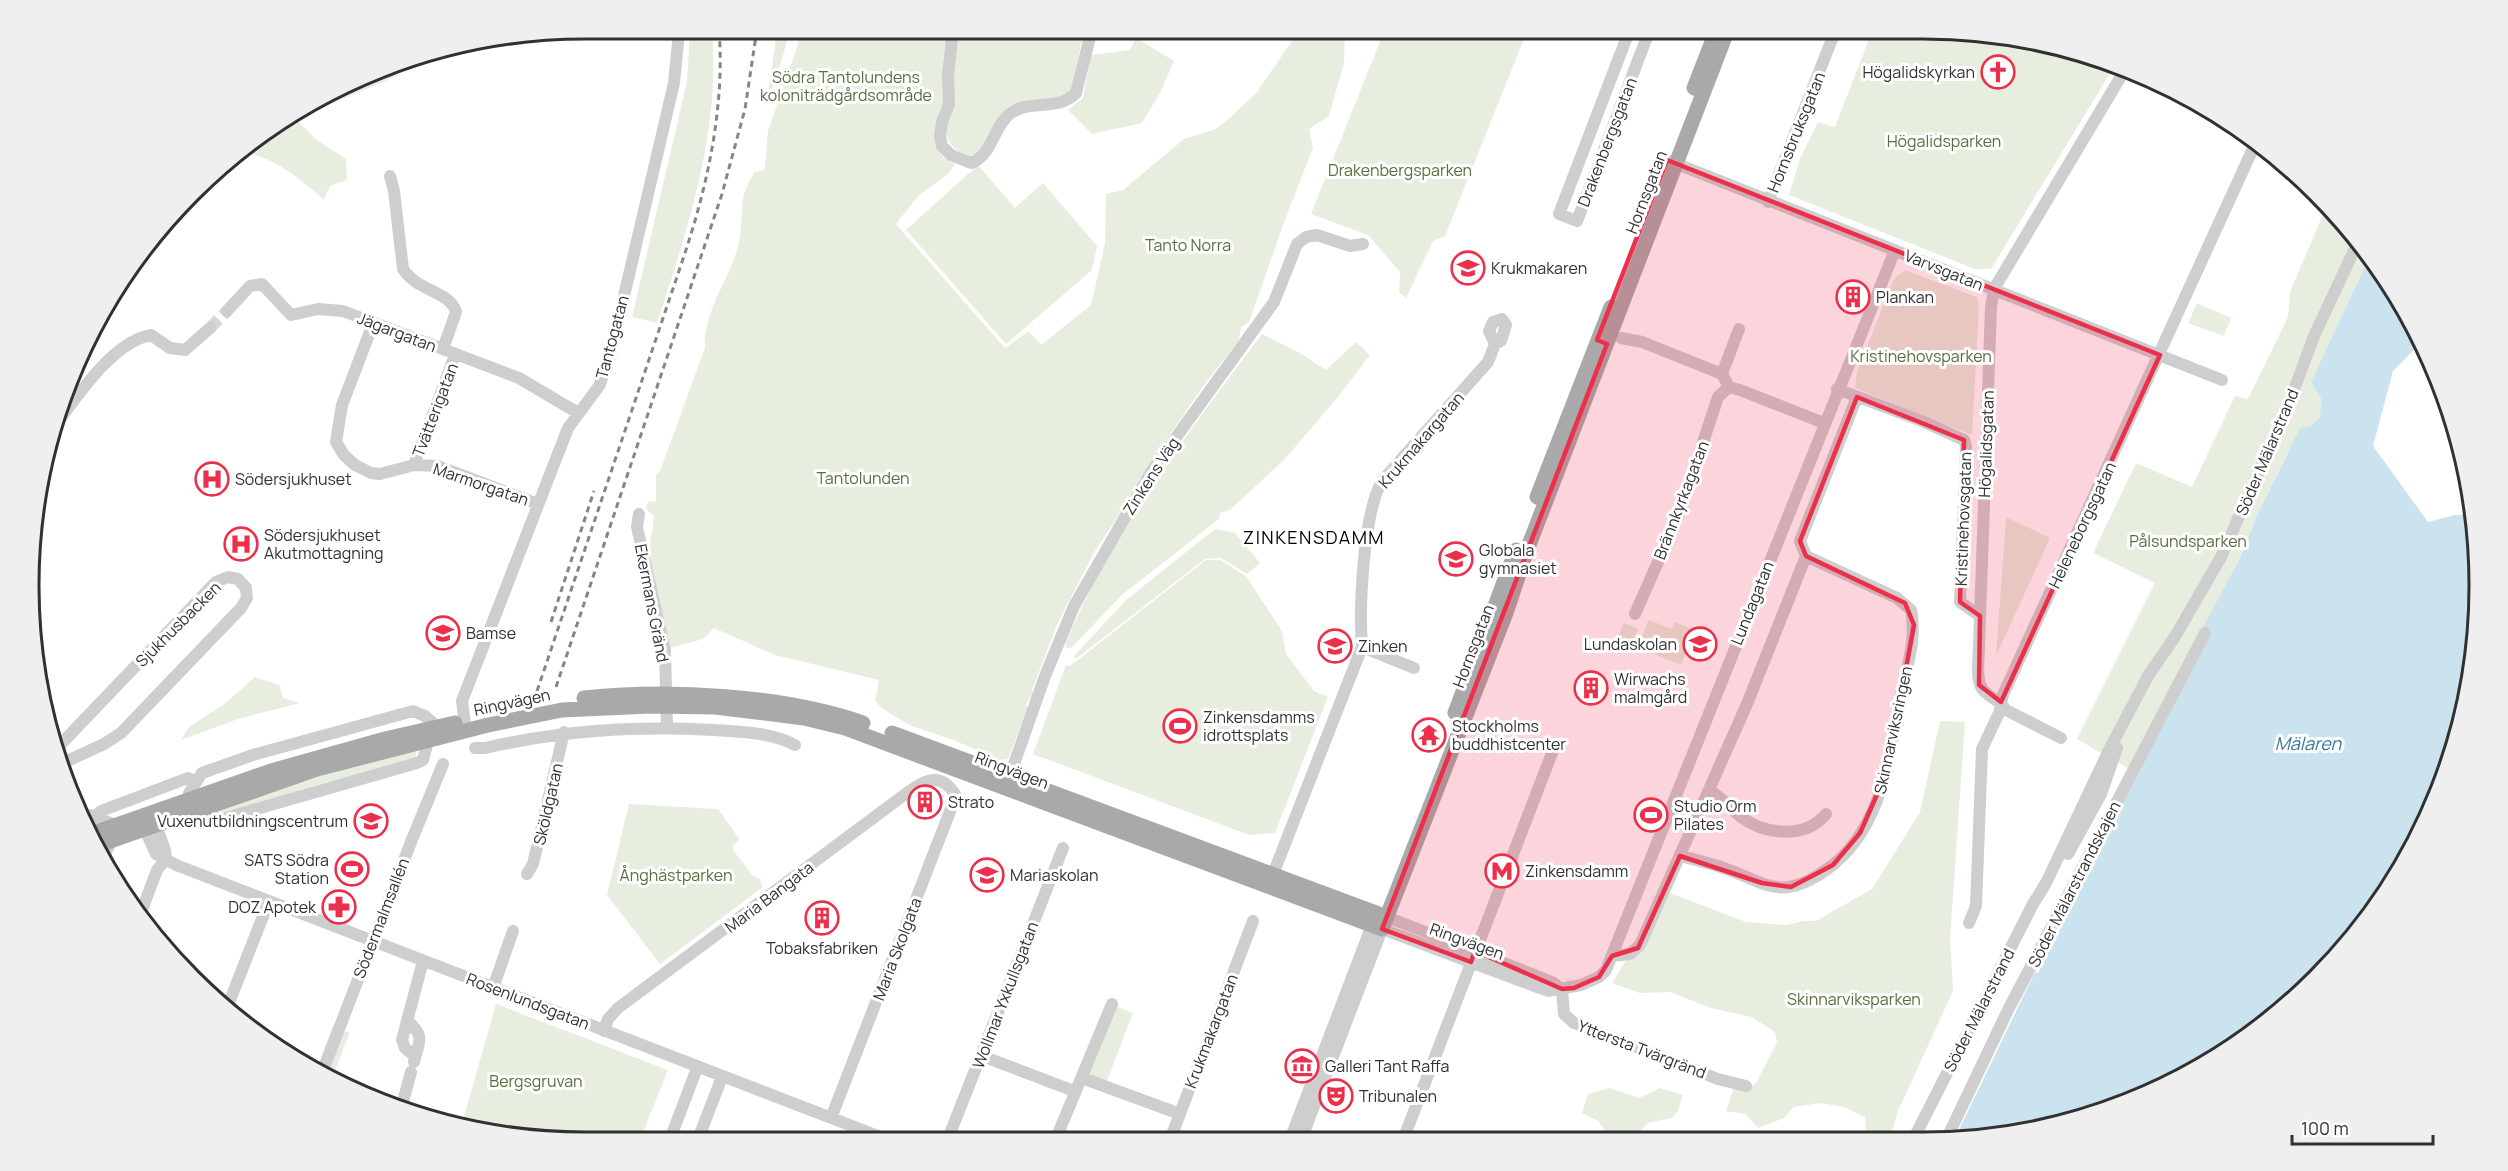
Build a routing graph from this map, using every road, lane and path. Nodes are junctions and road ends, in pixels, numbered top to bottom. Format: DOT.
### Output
graph roads {
  1 [pos="677,39"];
  2 [pos="952,39"];
  3 [pos="1089,39"];
  4 [pos="1626,39"];
  5 [pos="1646,39"];
  6 [pos="1713,39"];
  7 [pos="1723,39"];
  8 [pos="1832,39"];
  9 [pos="2121,77"];
  10 [pos="2252,150"];
  11 [pos="1672,162"];
  12 [pos="390,176"];
  13 [pos="1768,201"];
  14 [pos="1363,244"];
  15 [pos="1895,250"];
  16 [pos="2354,251"];
  17 [pos="1994,290"];
  18 [pos="227,311"];
  19 [pos="373,324"];
  20 [pos="210,328"];
  21 [pos="1739,329"];
  22 [pos="1609,341"];
  23 [pos="1495,344"];
  24 [pos="443,349"];
  25 [pos="455,355"];
  26 [pos="2160,355"];
  27 [pos="1722,374"];
  28 [pos="2222,380"];
  29 [pos="1729,387"];
  30 [pos="1837,389"];
  31 [pos="1857,397"];
  32 [pos="68,410"];
  33 [pos="578,414"];
  34 [pos="1824,423"];
  35 [pos="414,465"];
  36 [pos="538,504"];
  37 [pos="639,514"];
  38 [pos="1806,556"];
  39 [pos="1635,614"];
  40 [pos="1980,616"];
  41 [pos="2205,633"];
  42 [pos="1362,647"];
  43 [pos="1414,668"];
  44 [pos="666,700"];
  45 [pos="2001,702"];
  46 [pos="465,725"];
  47 [pos="437,727"];
  48 [pos="667,728"];
  49 [pos="564,732"];
  50 [pos="2061,738"];
  51 [pos="63,742"];
  52 [pos="795,745"];
  53 [pos="475,748"];
  54 [pos="1552,753"];
  55 [pos="68,761"];
  56 [pos="443,764"];
  57 [pos="195,781"];
  58 [pos="944,782"];
  59 [pos="1007,782"];
  60 [pos="1710,790"];
  61 [pos="194,805"];
  62 [pos="1826,814"];
  63 [pos="90,815"];
  64 [pos="95,816"];
  65 [pos="148,821"];
  66 [pos="116,825"];
  67 [pos="97,832"];
  68 [pos="103,844"];
  69 [pos="1063,848"];
  70 [pos="1680,856"];
  71 [pos="166,859"];
  72 [pos="527,874"];
  73 [pos="1270,880"];
  74 [pos="269,901"];
  75 [pos="143,906"];
  76 [pos="1253,921"];
  77 [pos="1380,921"];
  78 [pos="1969,923"];
  79 [pos="513,931"];
  80 [pos="1612,956"];
  81 [pos="1473,957"];
  82 [pos="423,961"];
  83 [pos="1590,982"];
  84 [pos="493,988"];
  85 [pos="1562,989"];
  86 [pos="230,1000"];
  87 [pos="1112,1004"];
  88 [pos="407,1020"];
  89 [pos="604,1031"];
  90 [pos="982,1056"];
  91 [pos="413,1063"];
  92 [pos="325,1066"];
  93 [pos="697,1068"];
  94 [pos="722,1077"];
  95 [pos="1082,1078"];
  96 [pos="1746,1086"];
  97 [pos="1074,1091"];
  98 [pos="404,1101"];
  99 [pos="1180,1114"];
  100 [pos="831,1118"];
  101 [pos="1950,1131"];
  102 [pos="673,1132"];
  103 [pos="701,1132"];
  104 [pos="866,1132"];
  105 [pos="951,1132"];
  106 [pos="1058,1132"];
  107 [pos="1173,1132"];
  108 [pos="1293,1132"];
  109 [pos="1303,1132"];
  110 [pos="1405,1132"];
  111 [pos="1917,1132"];
  1 -- 33 [label="street, Tantogatan"];
  2 -- 3 [label="street"];
  4 -- 5 [label="street, Drakenbergsgatan"];
  6 -- 11 [label="main road, Hornsgatan"];
  7 -- 11 [label="main road, Hornsgatan"];
  8 -- 13 [label="street, Hornsbruksgatan"];
  9 -- 17 [label="street, Högalidsgatan"];
  10 -- 26 [label="street, Heleneborgsgatan"];
  11 -- 13 [label="street, Varvsgatan"];
  11 -- 22 [label="main road, Hornsgatan"];
  12 -- 24 [label="street"];
  13 -- 15 [label="street, Varvsgatan"];
  14 -- 59 [label="street, Zinkens Väg"];
  15 -- 17 [label="street, Varvsgatan"];
  15 -- 30 [label="street, Lundagatan"];
  16 -- 111 [label="street, Söder Mälarstrand"];
  17 -- 26 [label="street, Varvsgatan"];
  17 -- 40 [label="street, Högalidsgatan"];
  18 -- 19 [label="street, Jägargatan"];
  19 -- 24 [label="street, Jägargatan"];
  19 -- 35 [label="street, Marmorgatan"];
  20 -- 32 [label="street"];
  21 -- 27 [label="street"];
  22 -- 27 [label="street"];
  22 -- 77 [label="main road, Hornsgatan"];
  23 -- 42 [label="street, Krukmakargatan"];
  24 -- 25 [label="street, Jägargatan"];
  25 -- 33 [label="street, Jägargatan"];
  25 -- 35 [label="street, Tvätterigatan"];
  26 -- 28 [label="street, Varvsgatan"];
  26 -- 45 [label="street, Heleneborgsgatan"];
  27 -- 29 [label="street"];
  29 -- 34 [label="street"];
  29 -- 39 [label="street, Brännkyrkagatan"];
  30 -- 31 [label="street, Kristinehovsgatan"];
  30 -- 34 [label="street, Lundagatan"];
  31 -- 38 [label="street, Lundagatan"];
  31 -- 40 [label="street, Kristinehovsgatan"];
  33 -- 36 [label="street, Tantogatan"];
  34 -- 80 [label="street, Lundagatan"];
  35 -- 36 [label="street, Marmorgatan"];
  36 -- 46 [label="street, Tantogatan"];
  37 -- 44 [label="street, Ekermans Gränd"];
  38 -- 60 [label="street, Lundagatan"];
  38 -- 70 [label="street, Skinnarviksringen"];
  40 -- 45 [label="street, Högalidsgatan"];
  41 -- 101 [label="street, Söder Mälarstrandskajen"];
  42 -- 43 [label="street"];
  42 -- 73 [label="street, Krukmakargatan"];
  44 -- 46 [label="main road, Ringvägen"];
  44 -- 48 [label="street, Ekermans Gränd"];
  44 -- 59 [label="main road, Ringvägen"];
  45 -- 50 [label="street"];
  45 -- 78 [label="street, Heleneborgsgatan"];
  46 -- 47 [label="main road, Ringvägen"];
  46 -- 61 [label="main road, Ringvägen"];
  47 -- 57 [label="street"];
  47 -- 61 [label="main road, Ringvägen"];
  48 -- 49 [label="street"];
  48 -- 52 [label="street"];
  49 -- 53 [label="street"];
  49 -- 72 [label="street, Sköldgatan"];
  51 -- 55 [label="street, Sjukhusbacken"];
  54 -- 81 [label="street"];
  56 -- 92 [label="street, Södermalmsallén"];
  57 -- 61 [label="street"];
  57 -- 64 [label="street"];
  58 -- 89 [label="street, Maria Bangata"];
  58 -- 100 [label="street, Maria Skolgata"];
  59 -- 73 [label="main road, Ringvägen"];
  60 -- 62 [label="street"];
  60 -- 70 [label="street, Lundagatan"];
  61 -- 65 [label="main road, Ringvägen"];
  63 -- 64 [label="street"];
  64 -- 66 [label="street"];
  65 -- 66 [label="main road, Ringvägen"];
  65 -- 68 [label="main road, Ringvägen"];
  65 -- 71 [label="street"];
  66 -- 67 [label="main road, Ringvägen"];
  69 -- 90 [label="street, Wollmar Yxkullsgatan"];
  70 -- 80 [label="street, Lundagatan"];
  71 -- 74 [label="street, Rosenlundsgatan"];
  71 -- 75 [label="street"];
  73 -- 77 [label="main road, Ringvägen"];
  74 -- 82 [label="street, Rosenlundsgatan"];
  74 -- 86 [label="street"];
  76 -- 99 [label="street, Krukmakargatan"];
  77 -- 81 [label="street, Ringvägen"];
  77 -- 108 [label="street, Hornsgatan"];
  77 -- 109 [label="street, Hornsgatan"];
  79 -- 84 [label="street"];
  80 -- 83 [label="street, Lundagatan"];
  81 -- 85 [label="street, Ringvägen"];
  81 -- 110 [label="street"];
  82 -- 84 [label="street, Rosenlundsgatan"];
  82 -- 88 [label="street"];
  83 -- 85 [label="street, Ringvägen"];
  84 -- 89 [label="street, Rosenlundsgatan"];
  85 -- 96 [label="street, Yttersta Tvärgränd"];
  87 -- 95 [label="street"];
  88 -- 91 [label="street"];
  88 -- 91 [label="street"];
  89 -- 93 [label="street, Rosenlundsgatan"];
  90 -- 97 [label="street"];
  90 -- 105 [label="street, Wollmar Yxkullsgatan"];
  91 -- 98 [label="street"];
  93 -- 94 [label="street, Rosenlundsgatan"];
  93 -- 102 [label="street"];
  94 -- 100 [label="street, Rosenlundsgatan"];
  94 -- 103 [label="street"];
  95 -- 97 [label="street"];
  95 -- 99 [label="street"];
  97 -- 106 [label="street"];
  99 -- 107 [label="street, Krukmakargatan"];
  100 -- 104 [label="street, Rosenlundsgatan"];
}
